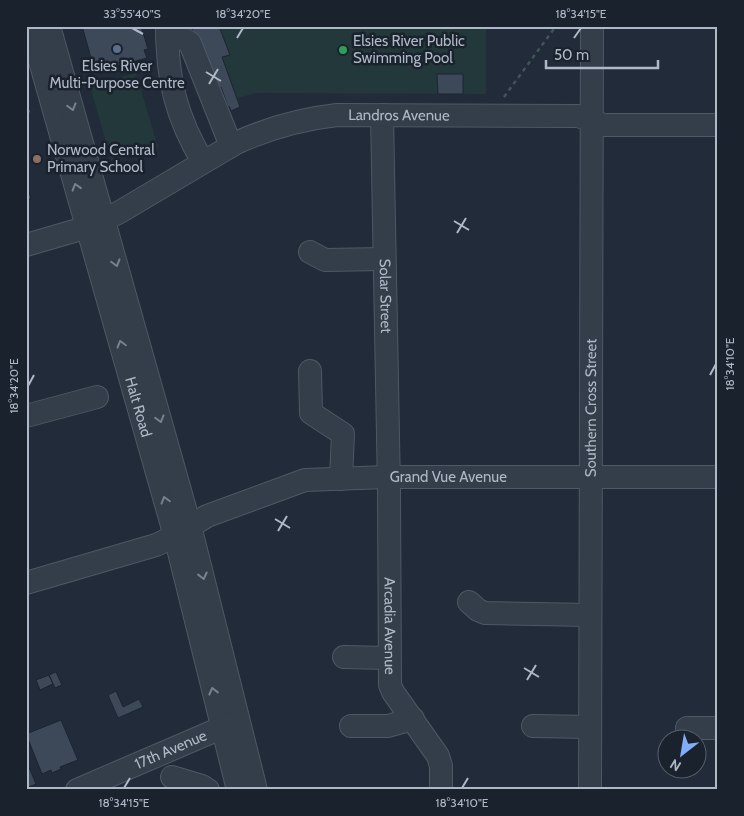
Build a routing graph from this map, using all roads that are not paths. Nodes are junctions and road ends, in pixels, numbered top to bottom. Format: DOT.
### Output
graph roads {
  1 [pos="30,26"];
  2 [pos="48,26"];
  3 [pos="592,26"];
  4 [pos="167,32"];
  5 [pos="34,74"];
  6 [pos="382,115"];
  7 [pos="592,120"];
  8 [pos="718,125"];
  9 [pos="231,146"];
  10 [pos="203,162"];
  11 [pos="96,223"];
  12 [pos="26,245"];
  13 [pos="310,252"];
  14 [pos="383,259"];
  15 [pos="310,371"];
  16 [pos="97,396"];
  17 [pos="26,416"];
  18 [pos="590,476"];
  19 [pos="387,477"];
  20 [pos="718,477"];
  21 [pos="341,479"];
  22 [pos="182,531"];
  23 [pos="26,583"];
  24 [pos="469,602"];
  25 [pos="590,615"];
  26 [pos="344,657"];
  27 [pos="388,658"];
  28 [pos="413,719"];
  29 [pos="230,724"];
  30 [pos="352,726"];
  31 [pos="533,726"];
  32 [pos="590,727"];
  33 [pos="172,776"];
  34 [pos="77,790"];
  35 [pos="208,790"];
  36 [pos="238,790"];
  37 [pos="256,790"];
  38 [pos="441,790"];
  39 [pos="590,790"];
  1 -- 5 [label="street, Halt Road"];
  2 -- 11 [label="street, Halt Road, one-way"];
  3 -- 7 [label="street, Southern Cross Street"];
  4 -- 9 [label="street"];
  4 -- 10 [label="street"];
  11 -- 5 [label="street, Halt Road, one-way"];
  6 -- 7 [label="street, Landros Avenue"];
  6 -- 9 [label="street, Landros Avenue"];
  6 -- 14 [label="street, Solar Street"];
  7 -- 8 [label="street, Landros Avenue"];
  7 -- 18 [label="street, Southern Cross Street"];
  9 -- 10 [label="street, Landros Avenue"];
  10 -- 11 [label="street, Landros Avenue"];
  11 -- 12 [label="street, Landros Avenue"];
  11 -- 22 [label="street, Halt Road"];
  13 -- 14 [label="street"];
  14 -- 19 [label="street, Solar Street"];
  15 -- 21 [label="street"];
  16 -- 17 [label="street"];
  18 -- 19 [label="street, Grand Vue Avenue"];
  18 -- 20 [label="street, Grand Vue Avenue"];
  18 -- 25 [label="street, Southern Cross Street"];
  19 -- 21 [label="street, Grand Vue Avenue"];
  19 -- 27 [label="street, Arcadia Avenue"];
  21 -- 22 [label="street, Grand Vue Avenue"];
  22 -- 23 [label="street, Grand Vue Avenue"];
  22 -- 29 [label="street, Halt Road"];
  24 -- 25 [label="street"];
  25 -- 32 [label="street, Southern Cross Street"];
  26 -- 27 [label="street"];
  27 -- 28 [label="street, Arcadia Avenue"];
  28 -- 30 [label="street"];
  28 -- 38 [label="street, Arcadia Avenue"];
  29 -- 34 [label="street, 17th Avenue"];
  29 -- 36 [label="street, Halt Road"];
  29 -- 37 [label="street, Halt Road"];
  31 -- 32 [label="street"];
  32 -- 39 [label="street, Southern Cross Street"];
  33 -- 35 [label="street"];
}
